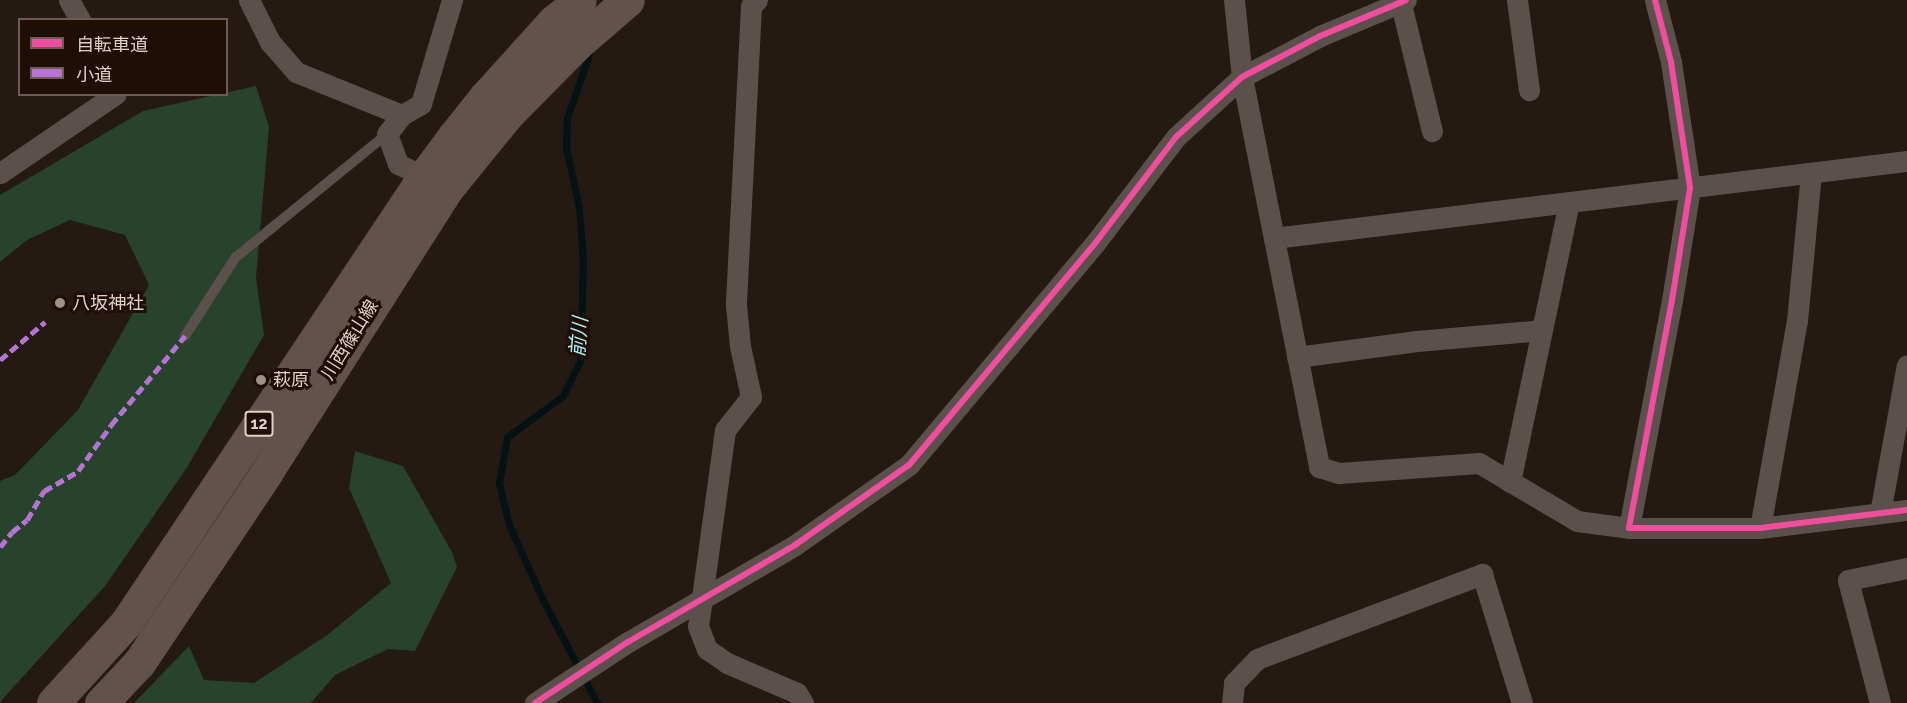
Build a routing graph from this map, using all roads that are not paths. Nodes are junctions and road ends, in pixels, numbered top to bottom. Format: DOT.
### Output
graph roads {
  1 [pos="69,0"];
  2 [pos="249,0"];
  3 [pos="452,0"];
  4 [pos="580,0"];
  5 [pos="628,0"];
  6 [pos="757,0"];
  7 [pos="1219,0"];
  8 [pos="1234,0"];
  9 [pos="1517,0"];
  10 [pos="1655,0"];
  11 [pos="1402,1"];
  12 [pos="79,18"];
  13 [pos="1236,24"];
  14 [pos="1242,77"];
  15 [pos="1529,90"];
  16 [pos="113,96"];
  17 [pos="402,115"];
  18 [pos="1432,131"];
  19 [pos="387,134"];
  20 [pos="1907,161"];
  21 [pos="0,173"];
  22 [pos="1811,173"];
  23 [pos="435,182"];
  24 [pos="1690,188"];
  25 [pos="1569,202"];
  26 [pos="1274,238"];
  27 [pos="1542,330"];
  28 [pos="185,336"];
  29 [pos="1297,357"];
  30 [pos="1907,365"];
  31 [pos="1510,482"];
  32 [pos="1907,510"];
  33 [pos="1880,513"];
  34 [pos="1629,528"];
  35 [pos="1760,528"];
  36 [pos="1907,568"];
  37 [pos="701,602"];
  38 [pos="53,703"];
  39 [pos="101,703"];
  40 [pos="535,703"];
  41 [pos="803,703"];
  42 [pos="1232,703"];
  43 [pos="1522,703"];
  44 [pos="1880,703"];
  1 -- 12 [label="street"];
  2 -- 17 [label="street"];
  3 -- 17 [label="street"];
  4 -- 23 [label="main road, 川西篠山線 / 12"];
  5 -- 23 [label="main road, 川西篠山線 / 12"];
  6 -- 37 [label="street"];
  7 -- 13 [label="street"];
  8 -- 13 [label="street"];
  9 -- 15 [label="street"];
  10 -- 24 [label="street"];
  11 -- 14 [label="street"];
  11 -- 18 [label="street"];
  13 -- 14 [label="street"];
  14 -- 26 [label="street"];
  14 -- 37 [label="street"];
  16 -- 21 [label="street"];
  17 -- 19 [label="street"];
  19 -- 23 [label="street"];
  19 -- 28 [label="lane"];
  20 -- 22 [label="street"];
  22 -- 24 [label="street"];
  22 -- 35 [label="street"];
  23 -- 38 [label="main road, 川西篠山線 / 12"];
  23 -- 39 [label="main road, 川西篠山線 / 12"];
  24 -- 25 [label="street"];
  24 -- 34 [label="street"];
  25 -- 26 [label="street"];
  25 -- 27 [label="street"];
  26 -- 29 [label="street"];
  27 -- 29 [label="street"];
  27 -- 31 [label="street"];
  29 -- 31 [label="street"];
  30 -- 33 [label="street"];
  31 -- 34 [label="street"];
  32 -- 33 [label="street"];
  33 -- 35 [label="street"];
  34 -- 35 [label="street"];
  36 -- 44 [label="street"];
  37 -- 40 [label="street"];
  37 -- 41 [label="street"];
  42 -- 43 [label="street"];
}
